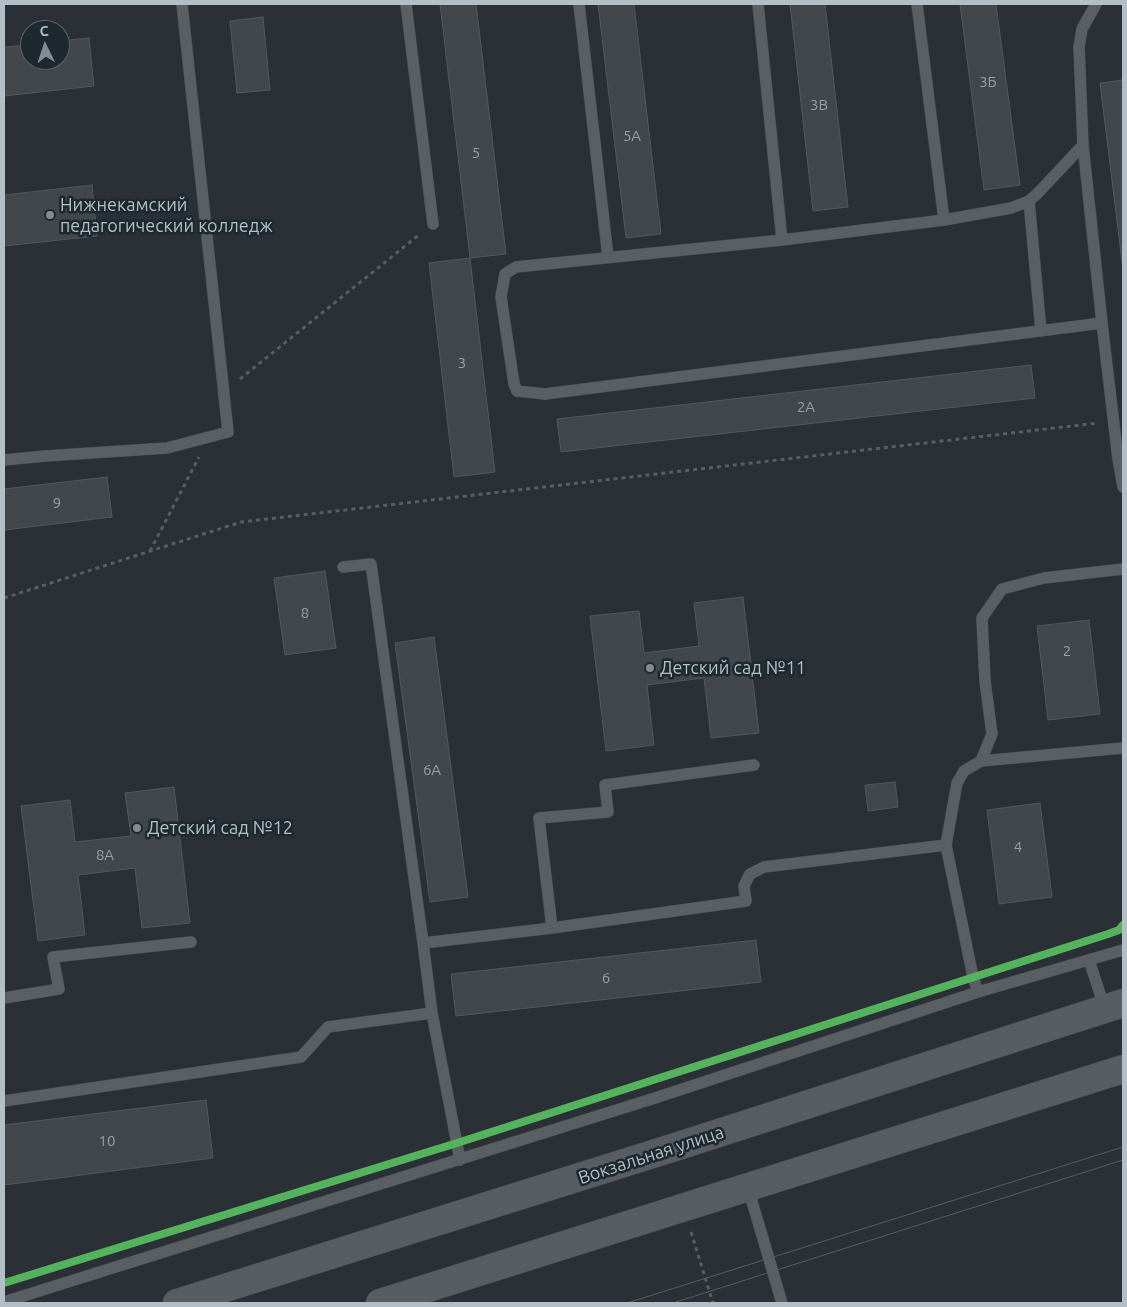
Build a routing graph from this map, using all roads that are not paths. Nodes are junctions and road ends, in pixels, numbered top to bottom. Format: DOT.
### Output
graph roads {
  1 [pos="182,4"];
  2 [pos="406,4"];
  3 [pos="579,4"];
  4 [pos="758,4"];
  5 [pos="917,4"];
  6 [pos="1096,4"];
  7 [pos="1083,145"];
  8 [pos="1029,201"];
  9 [pos="944,220"];
  10 [pos="433,224"];
  11 [pos="782,240"];
  12 [pos="608,257"];
  13 [pos="1102,323"];
  14 [pos="1041,331"];
  15 [pos="4,460"];
  16 [pos="1123,487"];
  17 [pos="343,567"];
  18 [pos="1123,569"];
  19 [pos="1123,748"];
  20 [pos="981,761"];
  21 [pos="754,765"];
  22 [pos="946,845"];
  23 [pos="552,928"];
  24 [pos="191,942"];
  25 [pos="423,942"];
  26 [pos="1123,950"];
  27 [pos="1088,960"];
  28 [pos="978,992"];
  29 [pos="4,998"];
  30 [pos="1114,1006"];
  31 [pos="432,1013"];
  32 [pos="1123,1069"];
  33 [pos="4,1101"];
  34 [pos="460,1160"];
  35 [pos="748,1188"];
  36 [pos="4,1302"];
  37 [pos="177,1303"];
  38 [pos="380,1303"];
  39 [pos="782,1303"];
  1 -- 15 [label="lane"];
  2 -- 10 [label="lane"];
  3 -- 12 [label="lane"];
  4 -- 11 [label="lane"];
  5 -- 9 [label="lane"];
  6 -- 7 [label="lane"];
  7 -- 8 [label="lane"];
  7 -- 13 [label="lane"];
  8 -- 9 [label="lane"];
  8 -- 14 [label="lane"];
  9 -- 11 [label="lane"];
  11 -- 12 [label="lane"];
  12 -- 14 [label="lane"];
  13 -- 14 [label="lane"];
  13 -- 16 [label="lane"];
  17 -- 25 [label="lane"];
  18 -- 20 [label="lane"];
  19 -- 20 [label="lane"];
  20 -- 22 [label="lane"];
  21 -- 23 [label="lane"];
  22 -- 23 [label="lane"];
  22 -- 28 [label="lane"];
  23 -- 25 [label="lane"];
  24 -- 29 [label="lane"];
  25 -- 31 [label="lane"];
  26 -- 27 [label="lane"];
  27 -- 28 [label="lane"];
  27 -- 30 [label="lane"];
  28 -- 34 [label="lane"];
  30 -- 37 [label="main road, Вокзальная улица"];
  31 -- 33 [label="lane"];
  31 -- 34 [label="lane"];
  32 -- 35 [label="main road"];
  34 -- 36 [label="lane"];
  35 -- 38 [label="main road"];
  35 -- 39 [label="lane"];
}
